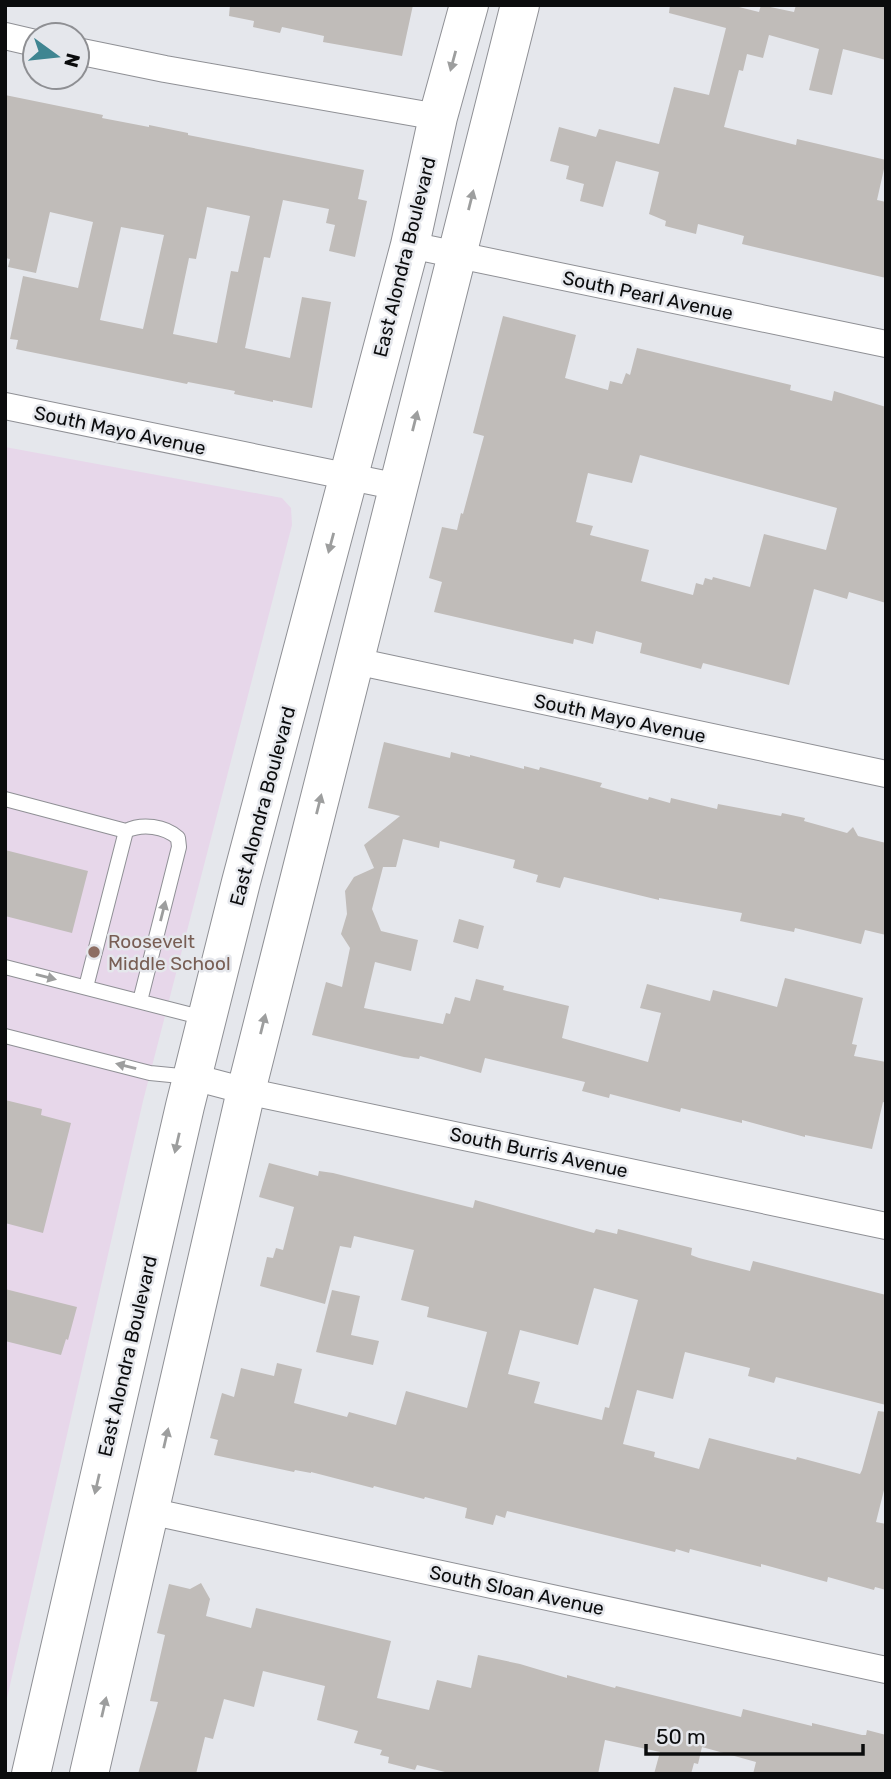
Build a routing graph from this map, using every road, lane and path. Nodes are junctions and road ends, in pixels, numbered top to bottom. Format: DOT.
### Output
graph roads {
  1 [pos="469,5"];
  2 [pos="520,5"];
  3 [pos="91,54"];
  4 [pos="438,117"];
  5 [pos="410,245"];
  6 [pos="457,255"];
  7 [pos="886,344"];
  8 [pos="5,406"];
  9 [pos="349,477"];
  10 [pos="399,487"];
  11 [pos="355,662"];
  12 [pos="886,775"];
  13 [pos="5,799"];
  14 [pos="126,831"];
  15 [pos="5,967"];
  16 [pos="86,987"];
  17 [pos="140,1001"];
  18 [pos="207,1018"];
  19 [pos="5,1036"];
  20 [pos="193,1077"];
  21 [pos="246,1090"];
  22 [pos="886,1226"];
  23 [pos="149,1511"];
  24 [pos="886,1670"];
  25 [pos="31,1774"];
  26 [pos="89,1774"];
  1 -- 4 [label="main road, East Alondra Boulevard, one-way"];
  6 -- 2 [label="main road, one-way"];
  3 -- 4 [label="street"];
  4 -- 5 [label="main road, East Alondra Boulevard"];
  5 -- 6 [label="street, South Pearl Avenue"];
  5 -- 9 [label="main road, East Alondra Boulevard"];
  6 -- 7 [label="street, South Pearl Avenue"];
  10 -- 6 [label="main road, one-way"];
  8 -- 9 [label="street, South Mayo Avenue"];
  9 -- 10 [label="street, South Mayo Avenue"];
  9 -- 18 [label="main road, East Alondra Boulevard, one-way"];
  10 -- 11 [label="main road"];
  11 -- 12 [label="street, South Mayo Avenue"];
  21 -- 11 [label="main road, one-way"];
  13 -- 14 [label="lane"];
  14 -- 16 [label="lane"];
  17 -- 14 [label="lane, one-way"];
  15 -- 16 [label="lane, one-way"];
  16 -- 17 [label="lane"];
  17 -- 18 [label="lane"];
  18 -- 20 [label="main road, East Alondra Boulevard"];
  20 -- 19 [label="lane, one-way"];
  20 -- 21 [label="street, South Burris Avenue"];
  20 -- 25 [label="main road, East Alondra Boulevard, one-way"];
  21 -- 22 [label="street, South Burris Avenue"];
  23 -- 21 [label="main road, one-way"];
  23 -- 24 [label="street, South Sloan Avenue"];
  26 -- 23 [label="main road, one-way"];
}
